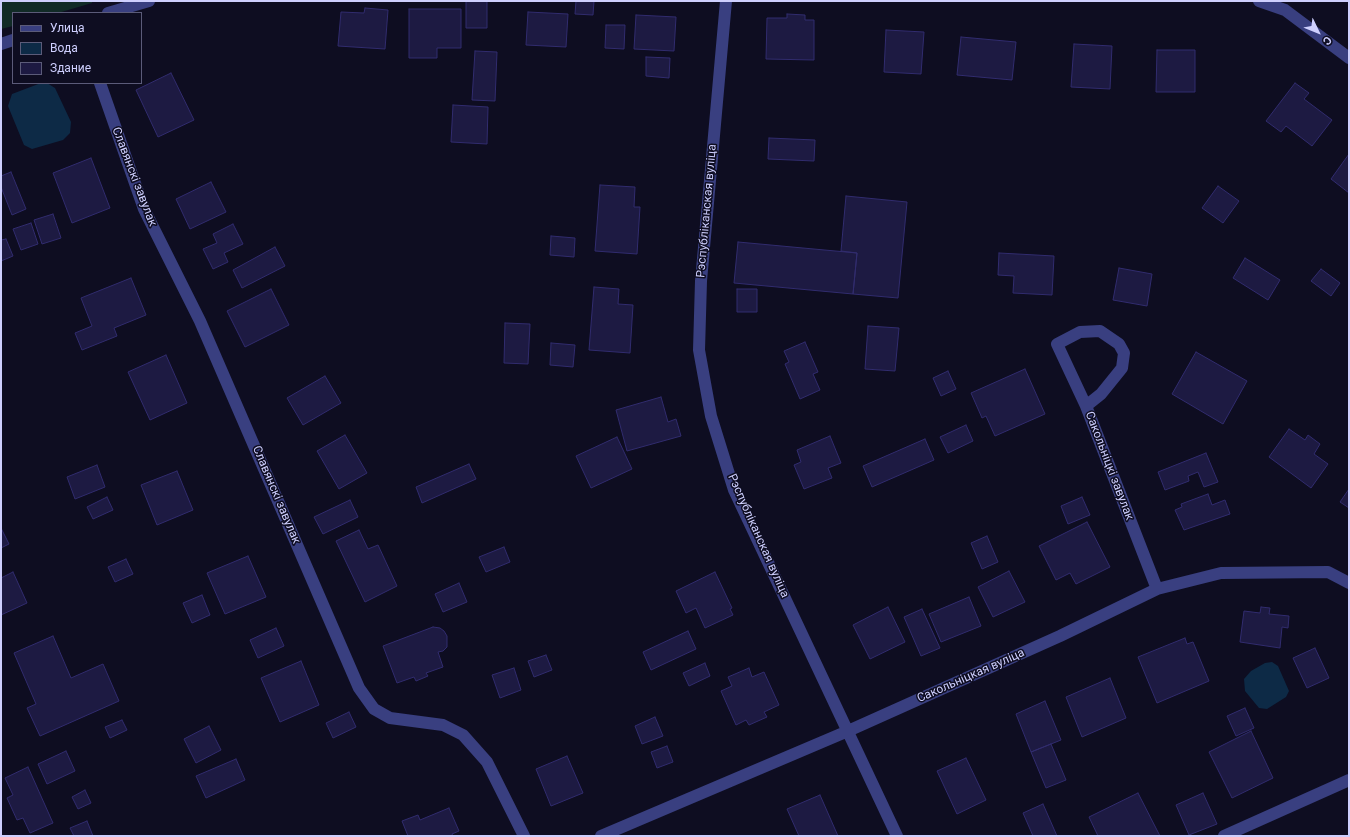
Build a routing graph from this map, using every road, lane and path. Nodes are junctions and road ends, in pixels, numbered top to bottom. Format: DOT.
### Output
graph roads {
  1 [pos="149,1"];
  2 [pos="726,1"];
  3 [pos="1259,1"];
  4 [pos="111,12"];
  5 [pos="12,40"];
  6 [pos="1,44"];
  7 [pos="1349,58"];
  8 [pos="100,84"];
  9 [pos="1086,406"];
  10 [pos="1349,583"];
  11 [pos="1157,589"];
  12 [pos="848,731"];
  13 [pos="1349,780"];
  14 [pos="524,836"];
  15 [pos="601,836"];
  16 [pos="897,836"];
  17 [pos="1224,836"];
  1 -- 4 [label="street"];
  2 -- 12 [label="street, Рэспубліканская вуліца"];
  3 -- 7 [label="street"];
  5 -- 6 [label="street"];
  8 -- 14 [label="street, Славянскі завулак"];
  9 -- 9 [label="street, Сакольніцкі завулак"];
  9 -- 11 [label="street, Сакольніцкі завулак"];
  10 -- 11 [label="street, Сакольніцкая вуліца"];
  11 -- 12 [label="street, Сакольніцкая вуліца"];
  12 -- 15 [label="street, Сакольніцкая вуліца"];
  12 -- 16 [label="street, Рэспубліканская вуліца"];
  13 -- 17 [label="street"];
}
